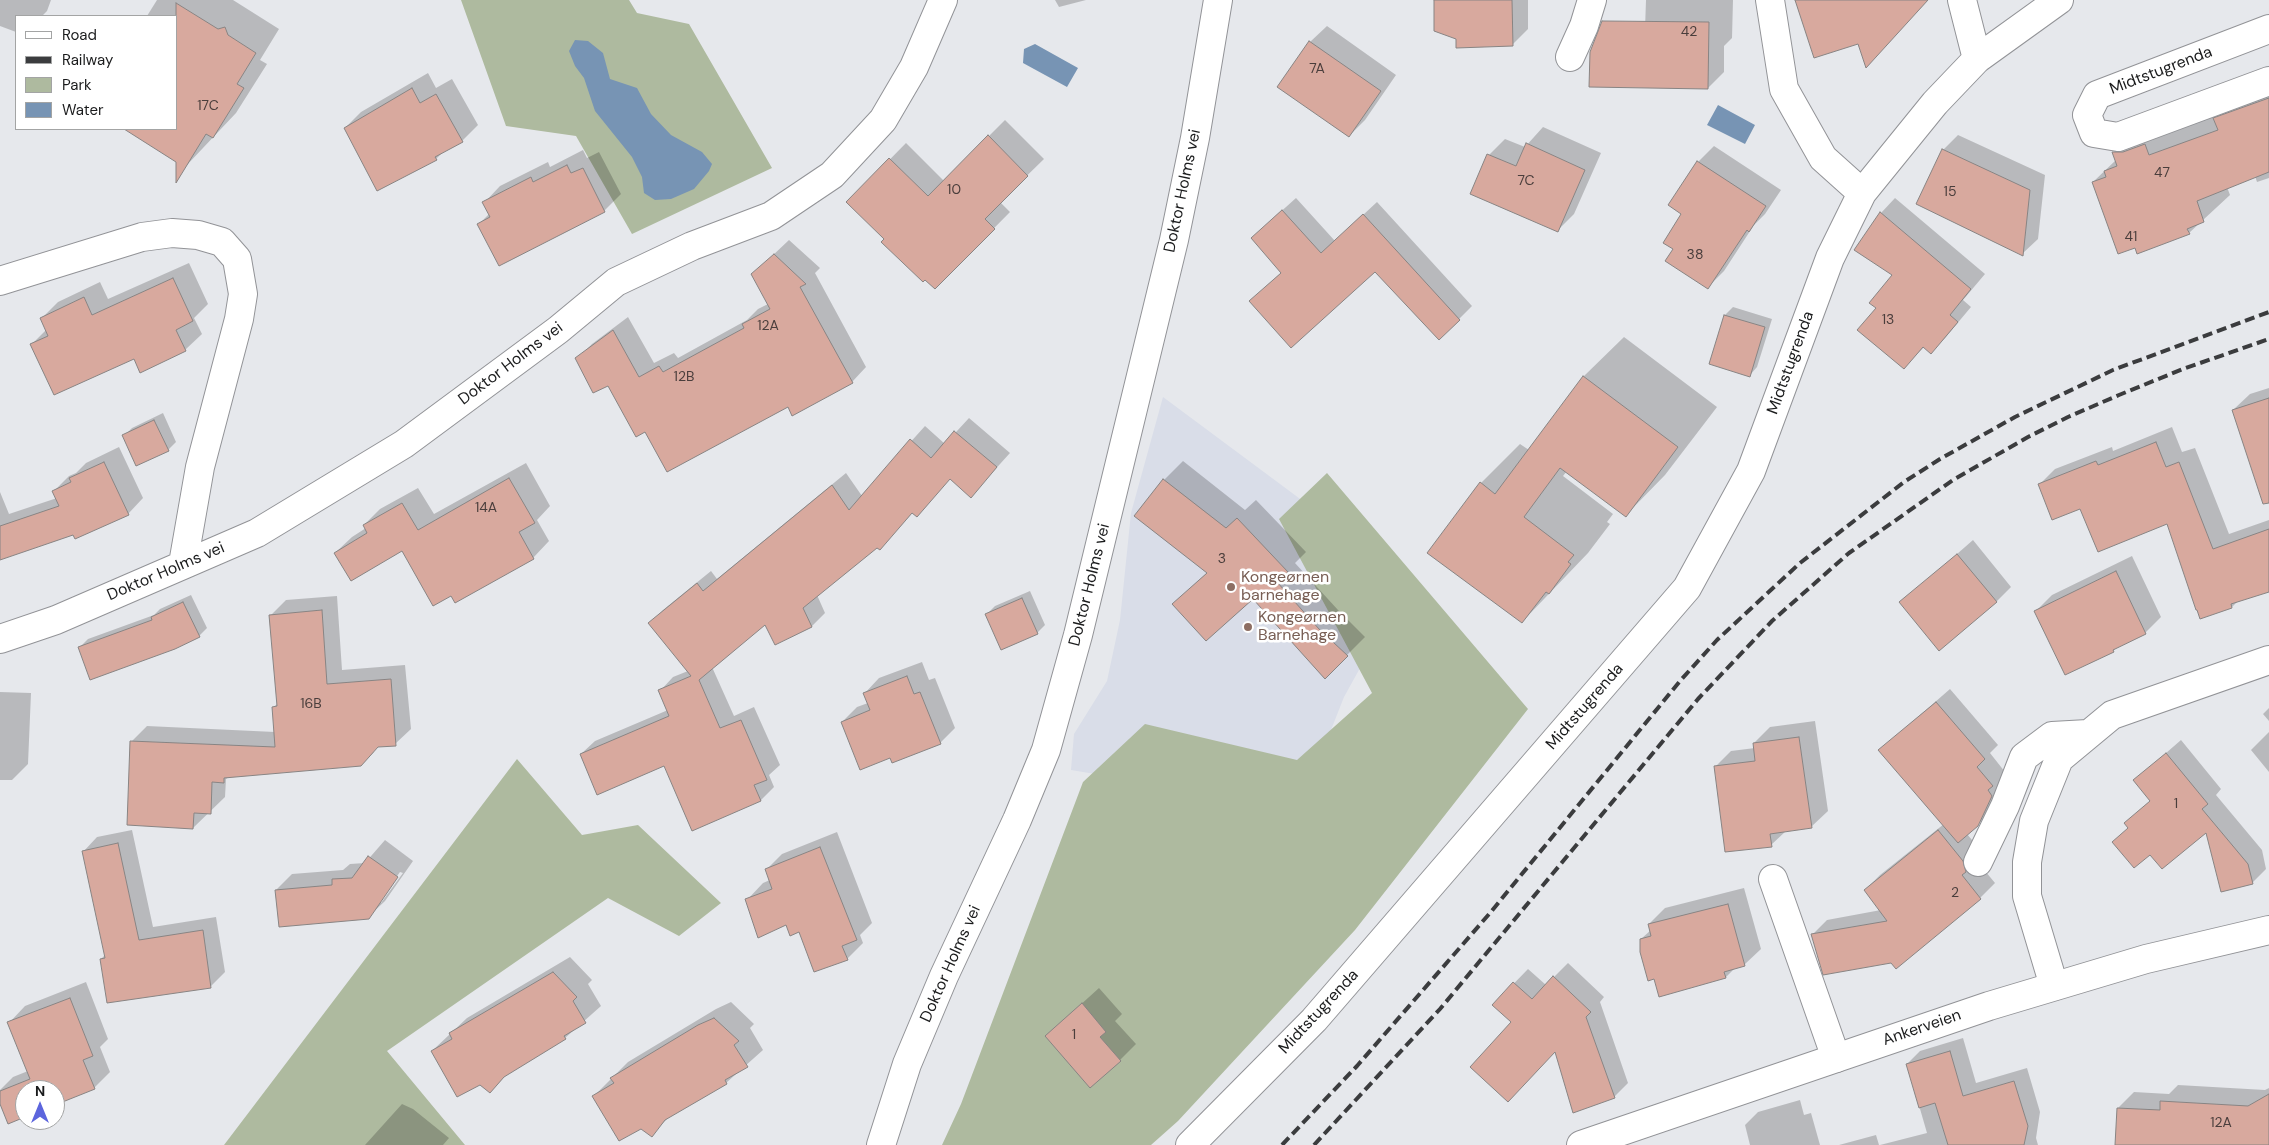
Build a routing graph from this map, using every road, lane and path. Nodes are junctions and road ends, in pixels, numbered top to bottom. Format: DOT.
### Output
graph roads {
  1 [pos="943,0"];
  2 [pos="1218,0"];
  3 [pos="1592,0"];
  4 [pos="1770,0"];
  5 [pos="1962,0"];
  6 [pos="2059,0"];
  7 [pos="2269,29"];
  8 [pos="1570,57"];
  9 [pos="1976,59"];
  10 [pos="2269,81"];
  11 [pos="1862,192"];
  12 [pos="0,281"];
  13 [pos="183,564"];
  14 [pos="0,639"];
  15 [pos="2269,660"];
  16 [pos="2088,734"];
  17 [pos="1978,862"];
  18 [pos="1773,879"];
  19 [pos="2269,930"];
  20 [pos="2054,986"];
  21 [pos="1836,1058"];
  22 [pos="881,1145"];
  23 [pos="1190,1145"];
  24 [pos="1581,1145"];
  1 -- 13 [label="street, Doktor Holms vei"];
  2 -- 22 [label="street, Doktor Holms vei"];
  3 -- 8 [label="street"];
  4 -- 11 [label="street"];
  5 -- 9 [label="street"];
  6 -- 9 [label="street, Midtstugrenda"];
  7 -- 10 [label="street, Midtstugrenda"];
  9 -- 11 [label="street, Midtstugrenda"];
  11 -- 23 [label="street, Midtstugrenda"];
  12 -- 13 [label="street"];
  13 -- 14 [label="street, Doktor Holms vei"];
  15 -- 16 [label="street"];
  16 -- 17 [label="street"];
  16 -- 20 [label="street"];
  18 -- 21 [label="street"];
  19 -- 20 [label="street, Ankerveien"];
  20 -- 21 [label="street, Ankerveien"];
  21 -- 24 [label="street, Ankerveien"];
}
